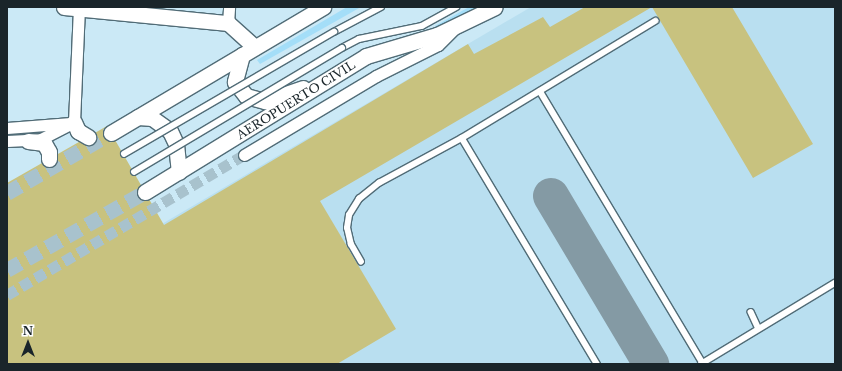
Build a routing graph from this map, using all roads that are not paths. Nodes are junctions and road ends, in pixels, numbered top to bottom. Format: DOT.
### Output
graph roads {
  1 [pos="64,7"];
  2 [pos="229,7"];
  3 [pos="323,7"];
  4 [pos="381,7"];
  5 [pos="456,7"];
  6 [pos="495,7"];
  7 [pos="79,8"];
  8 [pos="655,21"];
  9 [pos="228,23"];
  10 [pos="455,28"];
  11 [pos="249,51"];
  12 [pos="334,76"];
  13 [pos="540,91"];
  14 [pos="138,117"];
  15 [pos="74,122"];
  16 [pos="9,128"];
  17 [pos="111,133"];
  18 [pos="88,136"];
  19 [pos="462,138"];
  20 [pos="9,141"];
  21 [pos="28,141"];
  22 [pos="124,154"];
  23 [pos="244,155"];
  24 [pos="49,159"];
  25 [pos="134,172"];
  26 [pos="179,172"];
  27 [pos="145,192"];
  28 [pos="361,262"];
  29 [pos="835,283"];
  30 [pos="751,312"];
  31 [pos="758,327"];
  32 [pos="702,363"];
  33 [pos="597,364"];
  1 -- 7 [label="street"];
  2 -- 9 [label="street"];
  3 -- 11 [label="street"];
  4 -- 22 [label="lane, bridge"];
  5 -- 25 [label="lane, bridge"];
  6 -- 10 [label="street, AEROPUERTO CIVIL"];
  7 -- 9 [label="street"];
  7 -- 15 [label="street"];
  8 -- 13 [label="lane"];
  9 -- 11 [label="street"];
  10 -- 12 [label="street, AEROPUERTO CIVIL"];
  10 -- 23 [label="street, AEROPUERTO CIVIL"];
  11 -- 12 [label="street"];
  11 -- 14 [label="street"];
  12 -- 26 [label="street, AEROPUERTO CIVIL"];
  13 -- 19 [label="lane"];
  13 -- 32 [label="lane"];
  14 -- 17 [label="street"];
  14 -- 26 [label="street"];
  15 -- 16 [label="street"];
  15 -- 18 [label="street"];
  15 -- 21 [label="street"];
  16 -- 20 [label="street"];
  19 -- 28 [label="lane"];
  19 -- 33 [label="lane"];
  20 -- 21 [label="street"];
  21 -- 24 [label="street"];
  26 -- 27 [label="street, AEROPUERTO CIVIL"];
  29 -- 31 [label="lane"];
  30 -- 31 [label="lane"];
  31 -- 32 [label="lane"];
}
